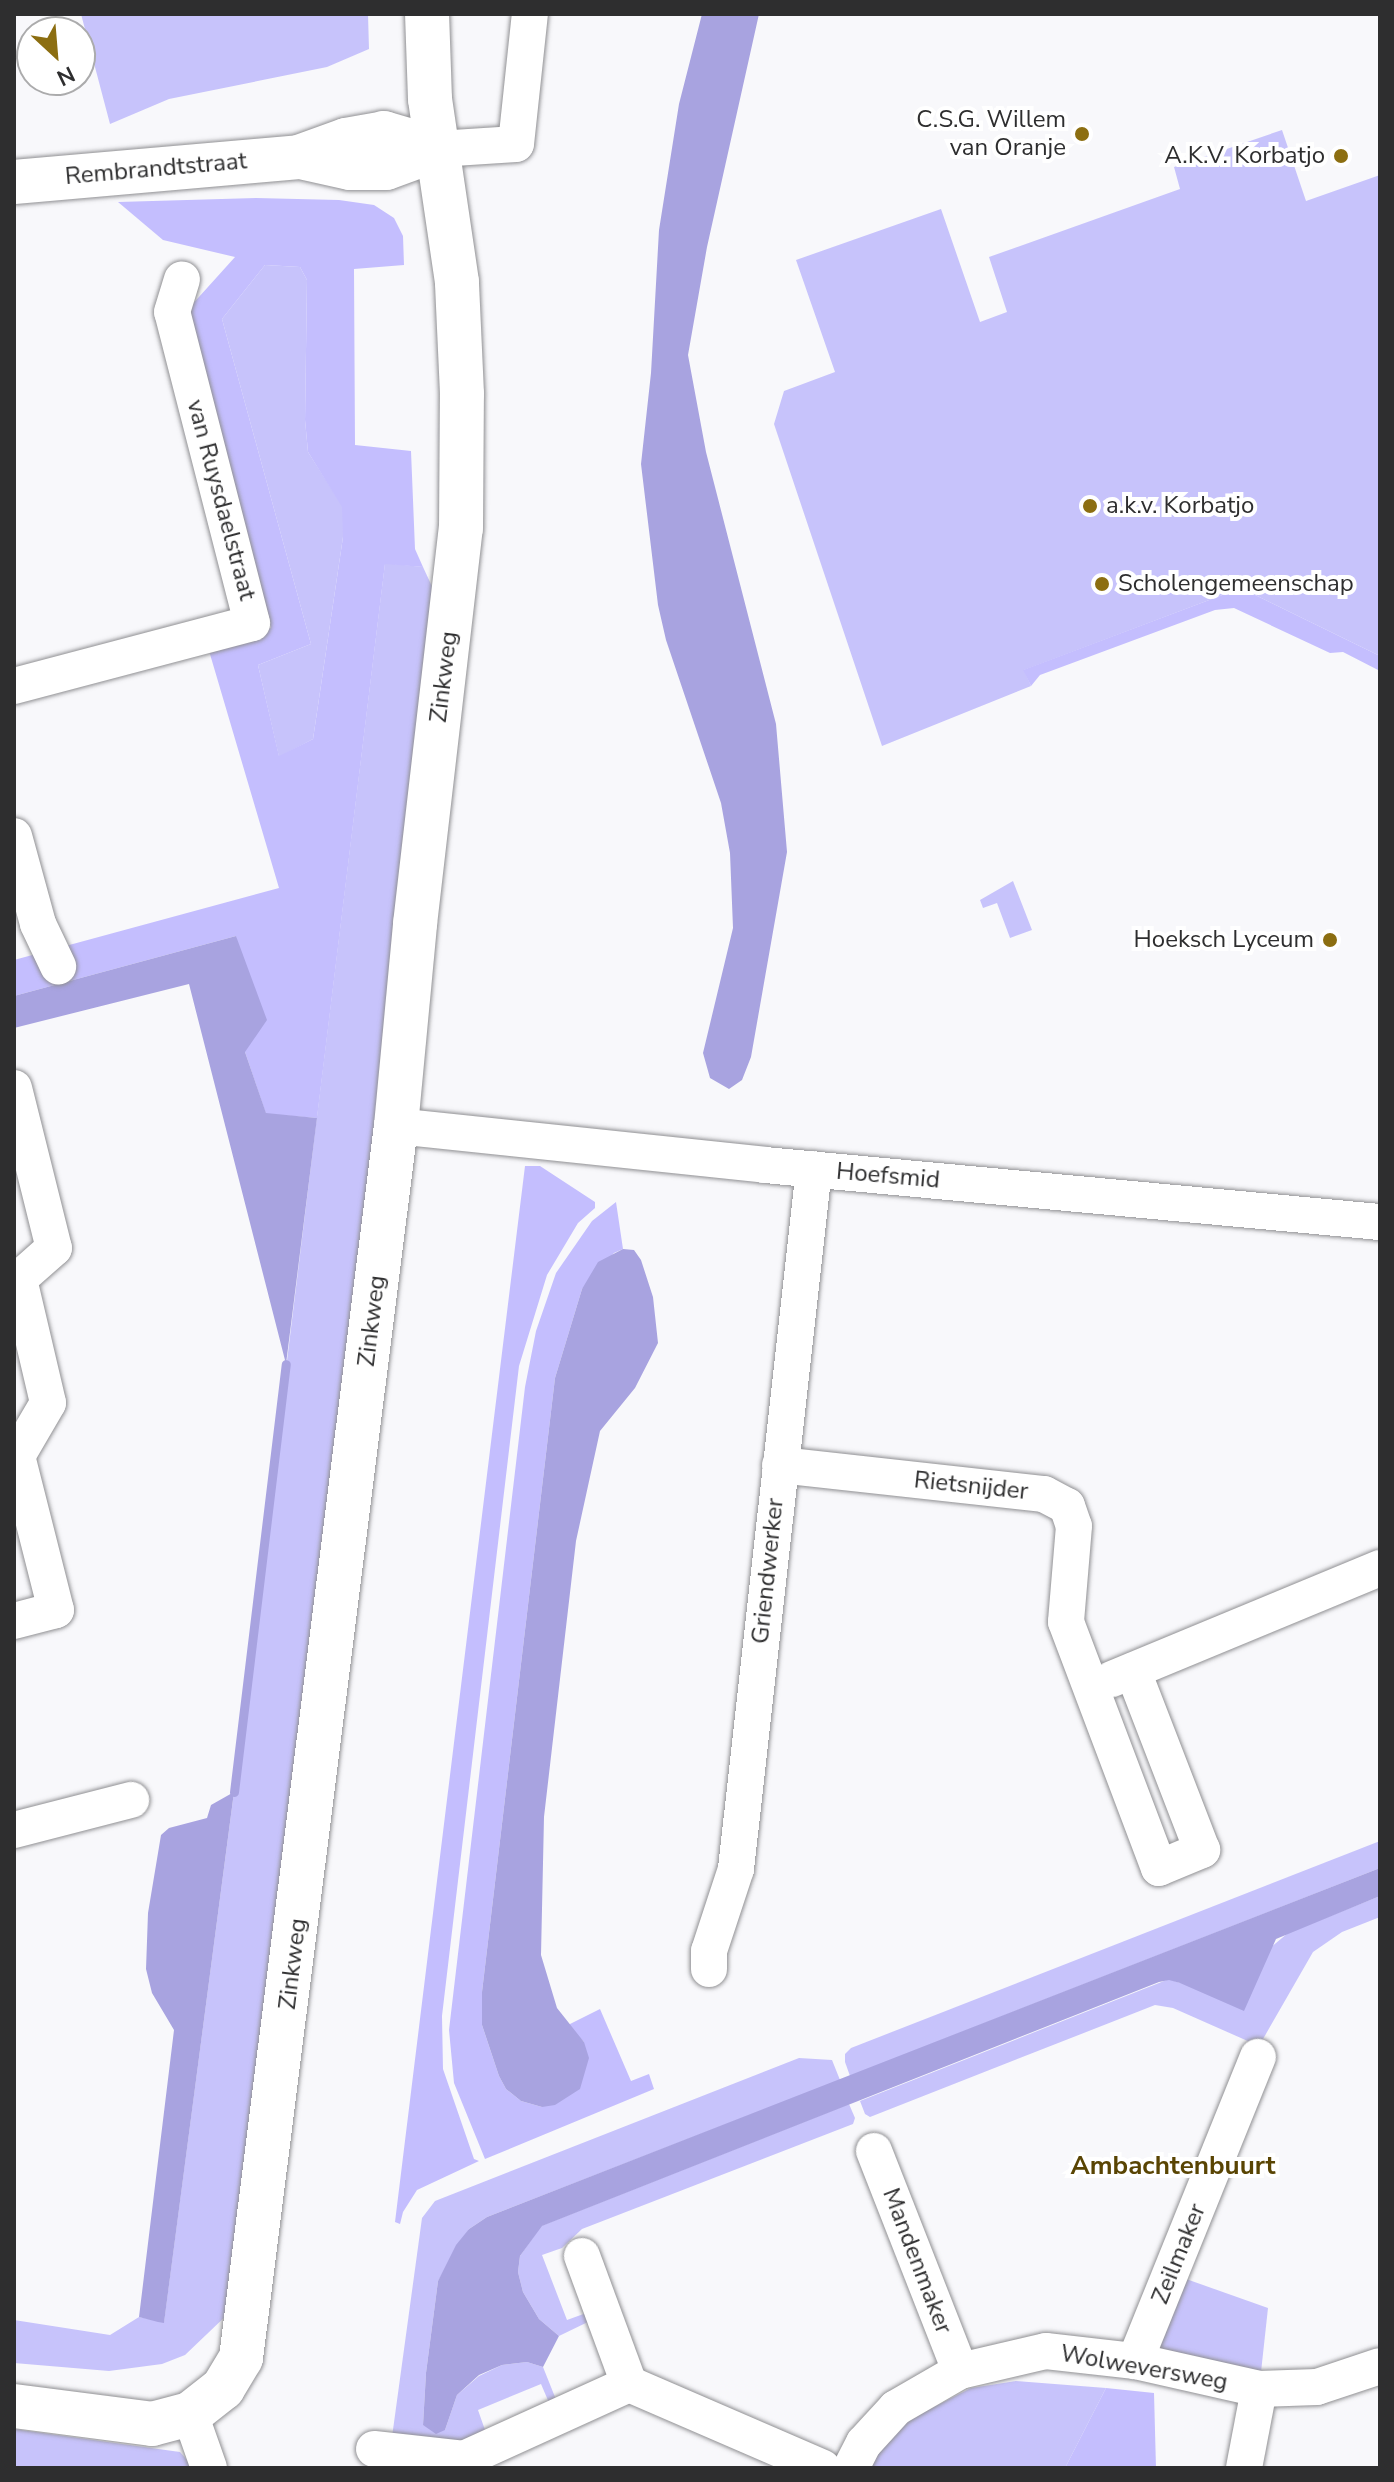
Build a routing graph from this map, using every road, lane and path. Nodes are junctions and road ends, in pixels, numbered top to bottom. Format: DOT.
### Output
graph roads {
  1 [pos="427,14"];
  2 [pos="530,14"];
  3 [pos="438,149"];
  4 [pos="14,182"];
  5 [pos="182,279"];
  6 [pos="14,686"];
  7 [pos="14,836"];
  8 [pos="58,966"];
  9 [pos="14,1088"];
  10 [pos="396,1126"];
  11 [pos="814,1169"];
  12 [pos="26,1188"];
  13 [pos="1380,1222"];
  14 [pos="780,1465"];
  15 [pos="1380,1568"];
  16 [pos="14,1621"];
  17 [pos="1133,1671"];
  18 [pos="1090,1687"];
  19 [pos="131,1800"];
  20 [pos="14,1830"];
  21 [pos="709,1969"];
  22 [pos="1258,2057"];
  23 [pos="874,2151"];
  24 [pos="582,2256"];
  25 [pos="1135,2361"];
  26 [pos="1380,2366"];
  27 [pos="960,2371"];
  28 [pos="629,2384"];
  29 [pos="1259,2389"];
  30 [pos="14,2406"];
  31 [pos="190,2414"];
  32 [pos="374,2449"];
  33 [pos="209,2468"];
  34 [pos="823,2468"];
  35 [pos="851,2468"];
  36 [pos="1244,2468"];
  1 -- 3 [label="street, Zinkweg"];
  2 -- 3 [label="street"];
  3 -- 4 [label="street, Rembrandtstraat"];
  3 -- 10 [label="street, Zinkweg"];
  5 -- 6 [label="street, van Ruysdaelstraat"];
  7 -- 8 [label="street"];
  9 -- 12 [label="street"];
  10 -- 11 [label="street, Hoefsmid"];
  10 -- 31 [label="street, Zinkweg"];
  11 -- 13 [label="street, Hoefsmid"];
  11 -- 14 [label="street, Griendwerker"];
  12 -- 16 [label="street"];
  14 -- 18 [label="street, Rietsnijder"];
  14 -- 21 [label="street, Griendwerker"];
  15 -- 17 [label="street"];
  17 -- 18 [label="street"];
  17 -- 18 [label="street, Rietsnijder"];
  19 -- 20 [label="street"];
  22 -- 25 [label="street, Zeilmaker"];
  23 -- 27 [label="street, Mandenmaker"];
  24 -- 28 [label="street"];
  25 -- 27 [label="street, Wolweversweg"];
  25 -- 29 [label="street, Wolweversweg"];
  26 -- 29 [label="street, Wolweversweg"];
  27 -- 35 [label="street, Wolweversweg"];
  28 -- 32 [label="street"];
  28 -- 34 [label="street"];
  29 -- 36 [label="street"];
  30 -- 31 [label="street"];
  31 -- 33 [label="street"];
}
